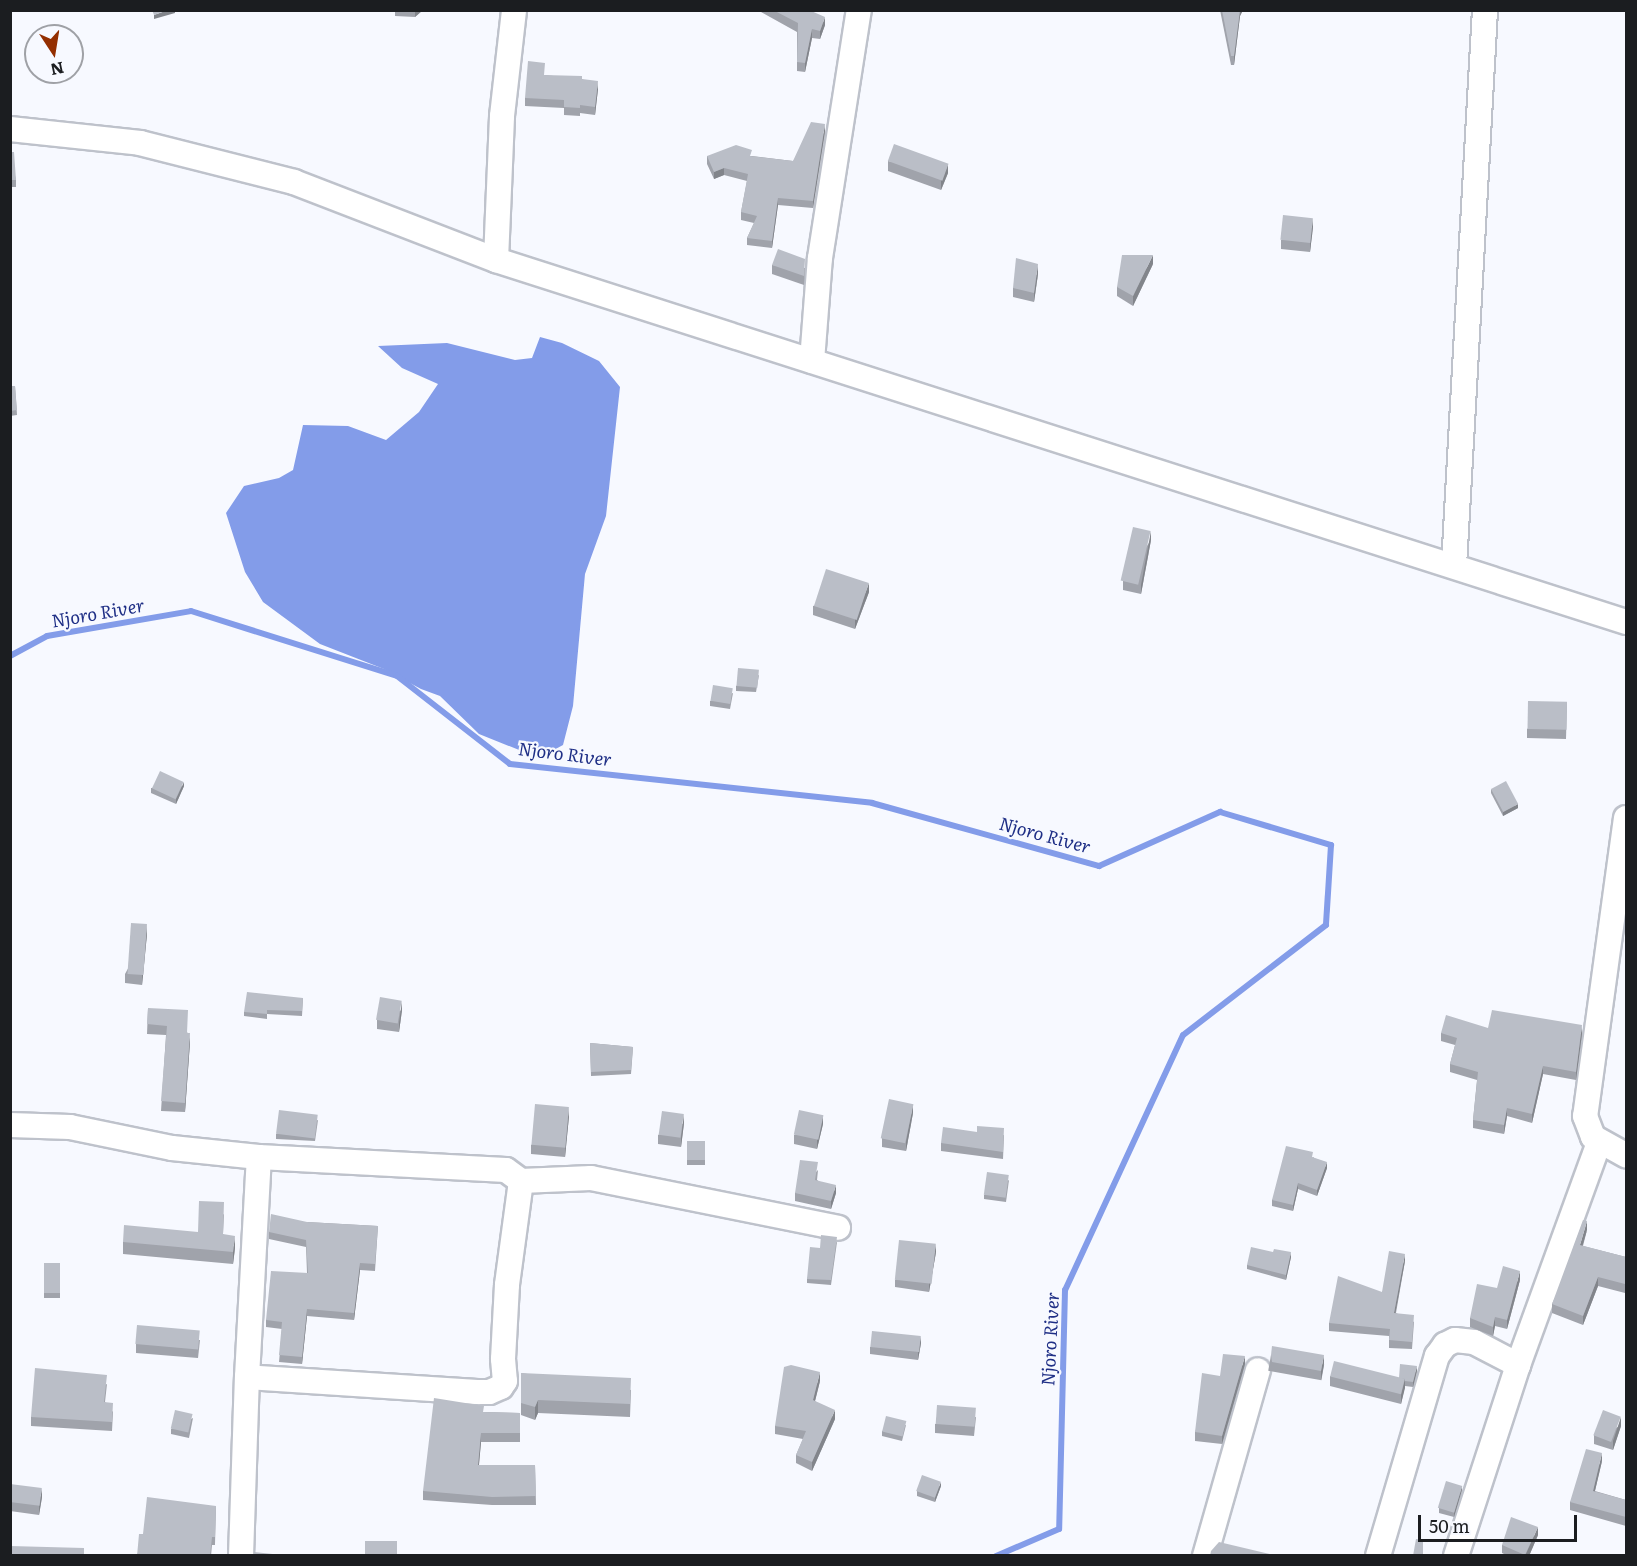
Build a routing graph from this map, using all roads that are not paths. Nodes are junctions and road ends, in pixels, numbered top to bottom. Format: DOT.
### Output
graph roads {
  1 [pos="514,10"];
  2 [pos="859,10"];
  3 [pos="1485,10"];
  4 [pos="10,129"];
  5 [pos="496,260"];
  6 [pos="812,361"];
  7 [pos="1454,566"];
  8 [pos="1626,622"];
  9 [pos="1626,818"];
  10 [pos="10,1125"];
  11 [pos="1599,1142"];
  12 [pos="1626,1155"];
  13 [pos="259,1157"];
  14 [pos="521,1181"];
  15 [pos="838,1228"];
  16 [pos="1518,1365"];
  17 [pos="1258,1370"];
  18 [pos="247,1377"];
  19 [pos="241,1556"];
  20 [pos="1205,1556"];
  21 [pos="1378,1556"];
  22 [pos="1456,1556"];
  1 -- 5 [label="street"];
  2 -- 6 [label="street"];
  3 -- 7 [label="street"];
  4 -- 5 [label="street"];
  5 -- 6 [label="street"];
  6 -- 7 [label="street"];
  7 -- 8 [label="street"];
  9 -- 11 [label="street"];
  10 -- 13 [label="street"];
  11 -- 12 [label="street"];
  11 -- 16 [label="street"];
  13 -- 14 [label="street"];
  13 -- 18 [label="street"];
  14 -- 15 [label="street"];
  14 -- 18 [label="street"];
  16 -- 21 [label="street"];
  16 -- 22 [label="street"];
  17 -- 20 [label="street"];
  18 -- 19 [label="street"];
}
